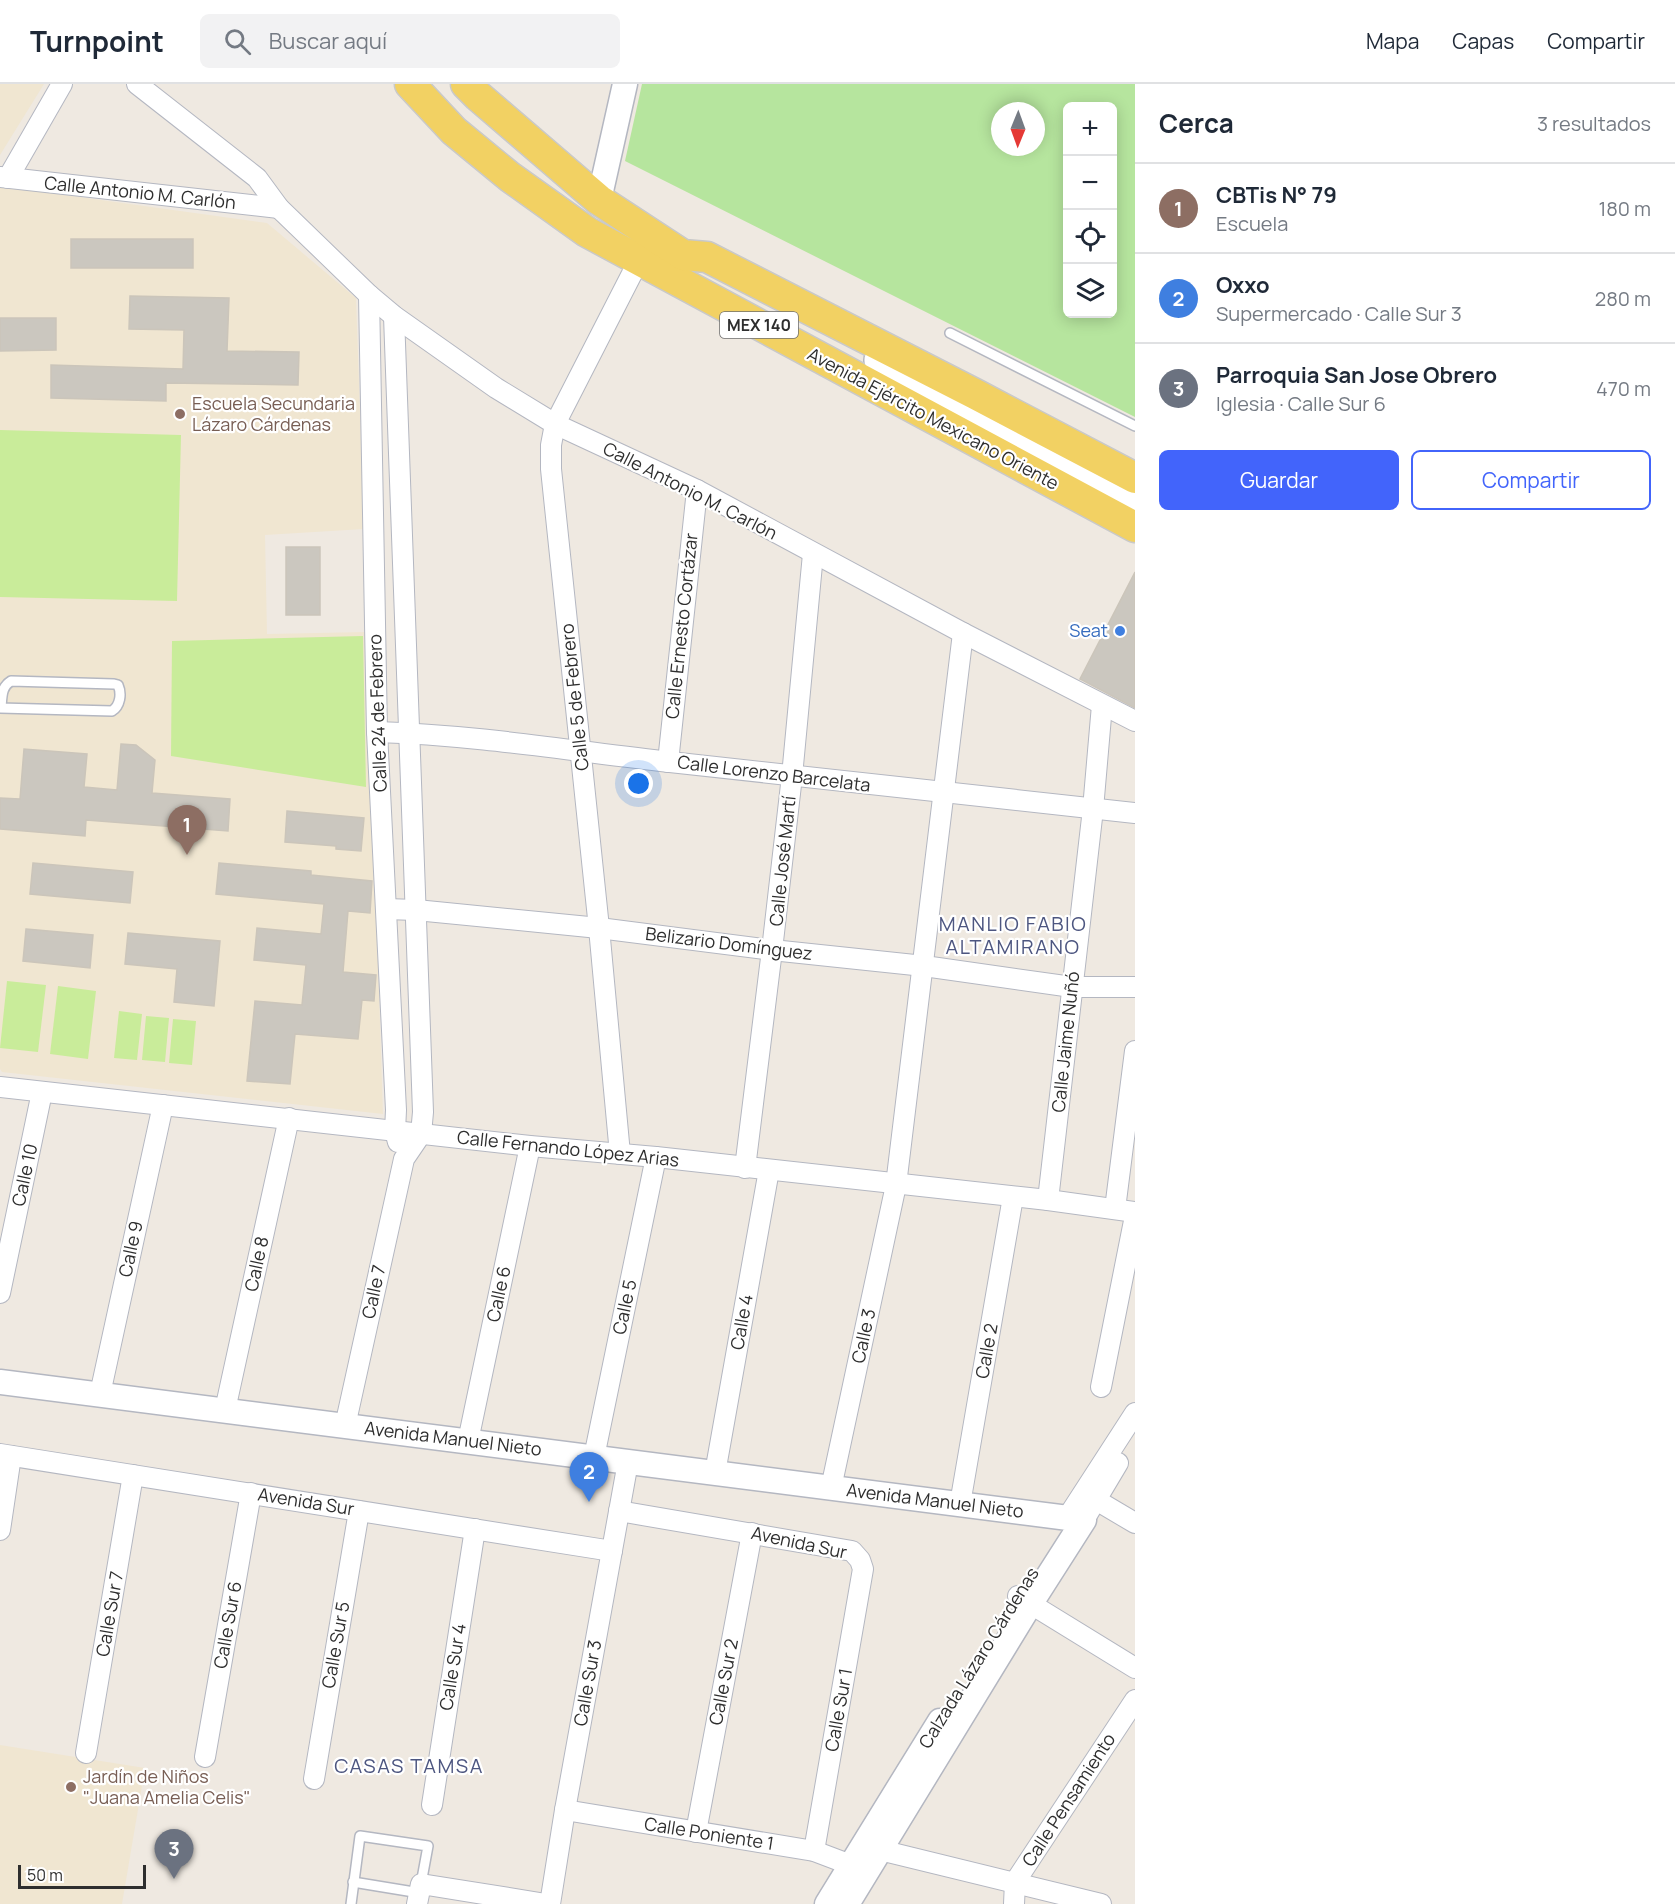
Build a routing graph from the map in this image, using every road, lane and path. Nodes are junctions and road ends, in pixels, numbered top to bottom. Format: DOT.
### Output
graph roads {
  1 [pos="62,84"];
  2 [pos="137,84"];
  3 [pos="410,84"];
  4 [pos="466,84"];
  5 [pos="625,84"];
  6 [pos="4,177"];
  7 [pos="599,200"];
  8 [pos="279,208"];
  9 [pos="683,255"];
  10 [pos="639,260"];
  11 [pos="369,295"];
  12 [pos="394,316"];
  13 [pos="950,333"];
  14 [pos="555,424"];
  15 [pos="1135,426"];
  16 [pos="1135,477"];
  17 [pos="696,490"];
  18 [pos="1135,500"];
  19 [pos="1135,527"];
  20 [pos="813,554"];
  21 [pos="963,633"];
  22 [pos="1102,705"];
  23 [pos="0,708"];
  24 [pos="1135,721"];
  25 [pos="377,732"];
  26 [pos="410,733"];
  27 [pos="580,751"];
  28 [pos="668,762"];
  29 [pos="792,776"];
  30 [pos="944,794"];
  31 [pos="1093,809"];
  32 [pos="1135,813"];
  33 [pos="386,909"];
  34 [pos="416,910"];
  35 [pos="599,928"];
  36 [pos="772,950"];
  37 [pos="924,966"];
  38 [pos="1072,987"];
  39 [pos="1135,987"];
  40 [pos="1135,1051"];
  41 [pos="0,1087"];
  42 [pos="42,1092"];
  43 [pos="163,1105"];
  44 [pos="289,1118"];
  45 [pos="395,1131"];
  46 [pos="421,1134"];
  47 [pos="530,1146"];
  48 [pos="620,1154"];
  49 [pos="656,1158"];
  50 [pos="404,1159"];
  51 [pos="745,1168"];
  52 [pos="770,1170"];
  53 [pos="896,1185"];
  54 [pos="1013,1197"];
  55 [pos="1048,1200"];
  56 [pos="1115,1209"];
  57 [pos="1135,1214"];
  58 [pos="0,1293"];
  59 [pos="0,1382"];
  60 [pos="1101,1388"];
  61 [pos="100,1394"];
  62 [pos="225,1410"];
  63 [pos="1135,1413"];
  64 [pos="345,1426"];
  65 [pos="1135,1436"];
  66 [pos="468,1441"];
  67 [pos="5,1455"];
  68 [pos="594,1457"];
  69 [pos="628,1462"];
  70 [pos="715,1473"];
  71 [pos="133,1475"];
  72 [pos="831,1488"];
  73 [pos="251,1493"];
  74 [pos="960,1504"];
  75 [pos="1083,1508"];
  76 [pos="359,1511"];
  77 [pos="619,1511"];
  78 [pos="1135,1523"];
  79 [pos="475,1529"];
  80 [pos="0,1530"];
  81 [pos="752,1533"];
  82 [pos="612,1551"];
  83 [pos="863,1569"];
  84 [pos="1024,1599"];
  85 [pos="1135,1668"];
  86 [pos="1135,1700"];
  87 [pos="86,1754"];
  88 [pos="205,1757"];
  89 [pos="314,1779"];
  90 [pos="432,1805"];
  91 [pos="565,1810"];
  92 [pos="696,1832"];
  93 [pos="880,1850"];
  94 [pos="814,1851"];
  95 [pos="851,1865"];
  96 [pos="353,1882"];
  97 [pos="1015,1882"];
  98 [pos="419,1893"];
  99 [pos="351,1904"];
  100 [pos="548,1904"];
  101 [pos="827,1904"];
  102 [pos="848,1904"];
  103 [pos="1014,1904"];
  104 [pos="1101,1904"];
  1 -- 6 [label="street"];
  2 -- 8 [label="street, Calle Antonio M. Carlón"];
  3 -- 10 [label="main road, Avenida Ejército Mexicano Oriente / MEX 140"];
  4 -- 7 [label="main road, Avenida Ejército Mexicano Oriente / MEX 140"];
  5 -- 7 [label="street"];
  6 -- 8 [label="street, Calle Antonio M. Carlón"];
  7 -- 9 [label="main road, Avenida Ejército Mexicano Oriente / MEX 140"];
  8 -- 11 [label="street, Calle Antonio M. Carlón"];
  9 -- 16 [label="main road, Avenida Ejército Mexicano Oriente / MEX 140"];
  9 -- 18 [label="main road, Avenida Ejército Mexicano Oriente / MEX 140"];
  10 -- 14 [label="street, Calle 5 de Febrero"];
  10 -- 19 [label="main road, Avenida Ejército Mexicano Oriente / MEX 140"];
  11 -- 12 [label="street, Calle Antonio M. Carlón"];
  11 -- 25 [label="street, Calle 24 de Febrero"];
  12 -- 14 [label="street, Calle Antonio M. Carlón"];
  12 -- 26 [label="street, Calle 24 de Febrero"];
  13 -- 15 [label="lane"];
  14 -- 17 [label="street, Calle Antonio M. Carlón"];
  14 -- 27 [label="street, Calle 5 de Febrero"];
  17 -- 20 [label="street, Calle Antonio M. Carlón"];
  17 -- 28 [label="street, Calle Ernesto Cortázar"];
  20 -- 21 [label="street, Calle Antonio M. Carlón"];
  20 -- 29 [label="street, Calle José Martí"];
  21 -- 22 [label="street, Calle Antonio M. Carlón"];
  21 -- 30 [label="street, Calle 3"];
  22 -- 24 [label="street, Calle Antonio M. Carlón"];
  22 -- 31 [label="street, Calle Jaime Nuñó"];
  23 -- 23 [label="lane"];
  25 -- 26 [label="street, Calle Lorenzo Barcelata"];
  25 -- 33 [label="street, Calle 24 de Febrero"];
  26 -- 27 [label="street, Calle Lorenzo Barcelata"];
  26 -- 34 [label="street, Calle 24 de Febrero"];
  27 -- 28 [label="street, Calle Lorenzo Barcelata"];
  27 -- 35 [label="street, Calle 5 de Febrero"];
  28 -- 29 [label="street, Calle Lorenzo Barcelata"];
  29 -- 30 [label="street, Calle Lorenzo Barcelata"];
  29 -- 36 [label="street, Calle José Martí"];
  30 -- 31 [label="street, Calle Lorenzo Barcelata"];
  30 -- 37 [label="street, Calle 3"];
  31 -- 32 [label="street, Calle Lorenzo Barcelata"];
  31 -- 38 [label="street, Calle Jaime Nuñó"];
  33 -- 34 [label="street, Belizario Domínguez"];
  33 -- 45 [label="street, Calle 24 de Febrero"];
  34 -- 35 [label="street, Belizario Domínguez"];
  34 -- 46 [label="street, Calle 24 de Febrero"];
  35 -- 36 [label="street, Belizario Domínguez"];
  35 -- 48 [label="street, Calle 5 de Febrero"];
  36 -- 37 [label="street, Belizario Domínguez"];
  36 -- 51 [label="street, Calle José Martí"];
  37 -- 38 [label="street, Belizario Domínguez"];
  37 -- 53 [label="street, Calle 3"];
  38 -- 39 [label="street, Belizario Domínguez"];
  38 -- 55 [label="street, Calle Jaime Nuñó"];
  40 -- 56 [label="street"];
  41 -- 42 [label="street, Calle Fernando López Arias"];
  42 -- 43 [label="street, Calle Fernando López Arias"];
  42 -- 58 [label="street, Calle 10"];
  43 -- 44 [label="street, Calle Fernando López Arias"];
  43 -- 61 [label="street, Calle 9"];
  44 -- 45 [label="street, Calle Fernando López Arias"];
  44 -- 62 [label="street, Calle 8"];
  45 -- 46 [label="street, Calle Fernando López Arias"];
  45 -- 50 [label="street"];
  46 -- 47 [label="street, Calle Fernando López Arias"];
  46 -- 50 [label="street, Calle 7"];
  47 -- 48 [label="street, Calle Fernando López Arias"];
  47 -- 66 [label="street, Calle 6"];
  48 -- 49 [label="street, Calle Fernando López Arias"];
  49 -- 51 [label="street, Calle Fernando López Arias"];
  49 -- 68 [label="street, Calle 5"];
  50 -- 64 [label="street, Calle 7"];
  51 -- 52 [label="street, Calle Fernando López Arias"];
  52 -- 53 [label="street, Calle Fernando López Arias"];
  52 -- 70 [label="street, Calle 4"];
  53 -- 54 [label="street, Calle Fernando López Arias"];
  53 -- 72 [label="street, Calle 3"];
  54 -- 55 [label="street, Calle Fernando López Arias"];
  54 -- 74 [label="street, Calle 2"];
  55 -- 56 [label="street, Calle Fernando López Arias"];
  56 -- 57 [label="street, Calle Fernando López Arias"];
  57 -- 60 [label="street"];
  59 -- 61 [label="street, Avenida Manuel Nieto"];
  61 -- 62 [label="street, Avenida Manuel Nieto"];
  62 -- 64 [label="street, Avenida Manuel Nieto"];
  63 -- 75 [label="street, Calzada Lázaro Cárdenas"];
  64 -- 66 [label="street, Avenida Manuel Nieto"];
  65 -- 75 [label="street, Calzada Lázaro Cárdenas"];
  66 -- 68 [label="street, Avenida Manuel Nieto"];
  67 -- 71 [label="street, Avenida Sur"];
  67 -- 80 [label="street"];
  68 -- 69 [label="street, Avenida Manuel Nieto"];
  69 -- 70 [label="street, Avenida Manuel Nieto"];
  69 -- 77 [label="street, Calle Sur 3"];
  70 -- 72 [label="street, Avenida Manuel Nieto"];
  71 -- 73 [label="street, Avenida Sur"];
  71 -- 87 [label="street, Calle Sur 7"];
  72 -- 74 [label="street, Avenida Manuel Nieto"];
  73 -- 76 [label="street, Avenida Sur"];
  73 -- 88 [label="street, Calle Sur 6"];
  74 -- 75 [label="street, Avenida Manuel Nieto"];
  75 -- 78 [label="street"];
  75 -- 84 [label="street, Calzada Lázaro Cárdenas"];
  76 -- 79 [label="street, Avenida Sur"];
  76 -- 89 [label="street, Calle Sur 5"];
  77 -- 81 [label="street, Avenida Sur"];
  77 -- 82 [label="street, Calle Sur 3"];
  79 -- 82 [label="street, Avenida Sur"];
  79 -- 90 [label="street, Calle Sur 4"];
  81 -- 83 [label="street, Avenida Sur"];
  81 -- 92 [label="street, Calle Sur 2"];
  82 -- 91 [label="street, Calle Sur 3"];
  83 -- 94 [label="street, Calle Sur 1"];
  84 -- 85 [label="street"];
  84 -- 93 [label="street, Calzada Lázaro Cárdenas"];
  84 -- 95 [label="street, Calzada Lázaro Cárdenas"];
  86 -- 97 [label="street, Calle Pensamiento"];
  91 -- 92 [label="street, Calle Poniente 1"];
  91 -- 100 [label="street, Calle Sur 3"];
  92 -- 94 [label="street, Calle Poniente 1"];
  93 -- 97 [label="street"];
  93 -- 102 [label="street, Calzada Lázaro Cárdenas"];
  94 -- 95 [label="street, Calle Poniente 1"];
  95 -- 101 [label="street, Calzada Lázaro Cárdenas"];
  96 -- 98 [label="lane"];
  96 -- 98 [label="lane"];
  96 -- 99 [label="lane"];
  97 -- 103 [label="street, Calle Pensamiento"];
  97 -- 104 [label="street"];
  98 -- 100 [label="street"];
}
